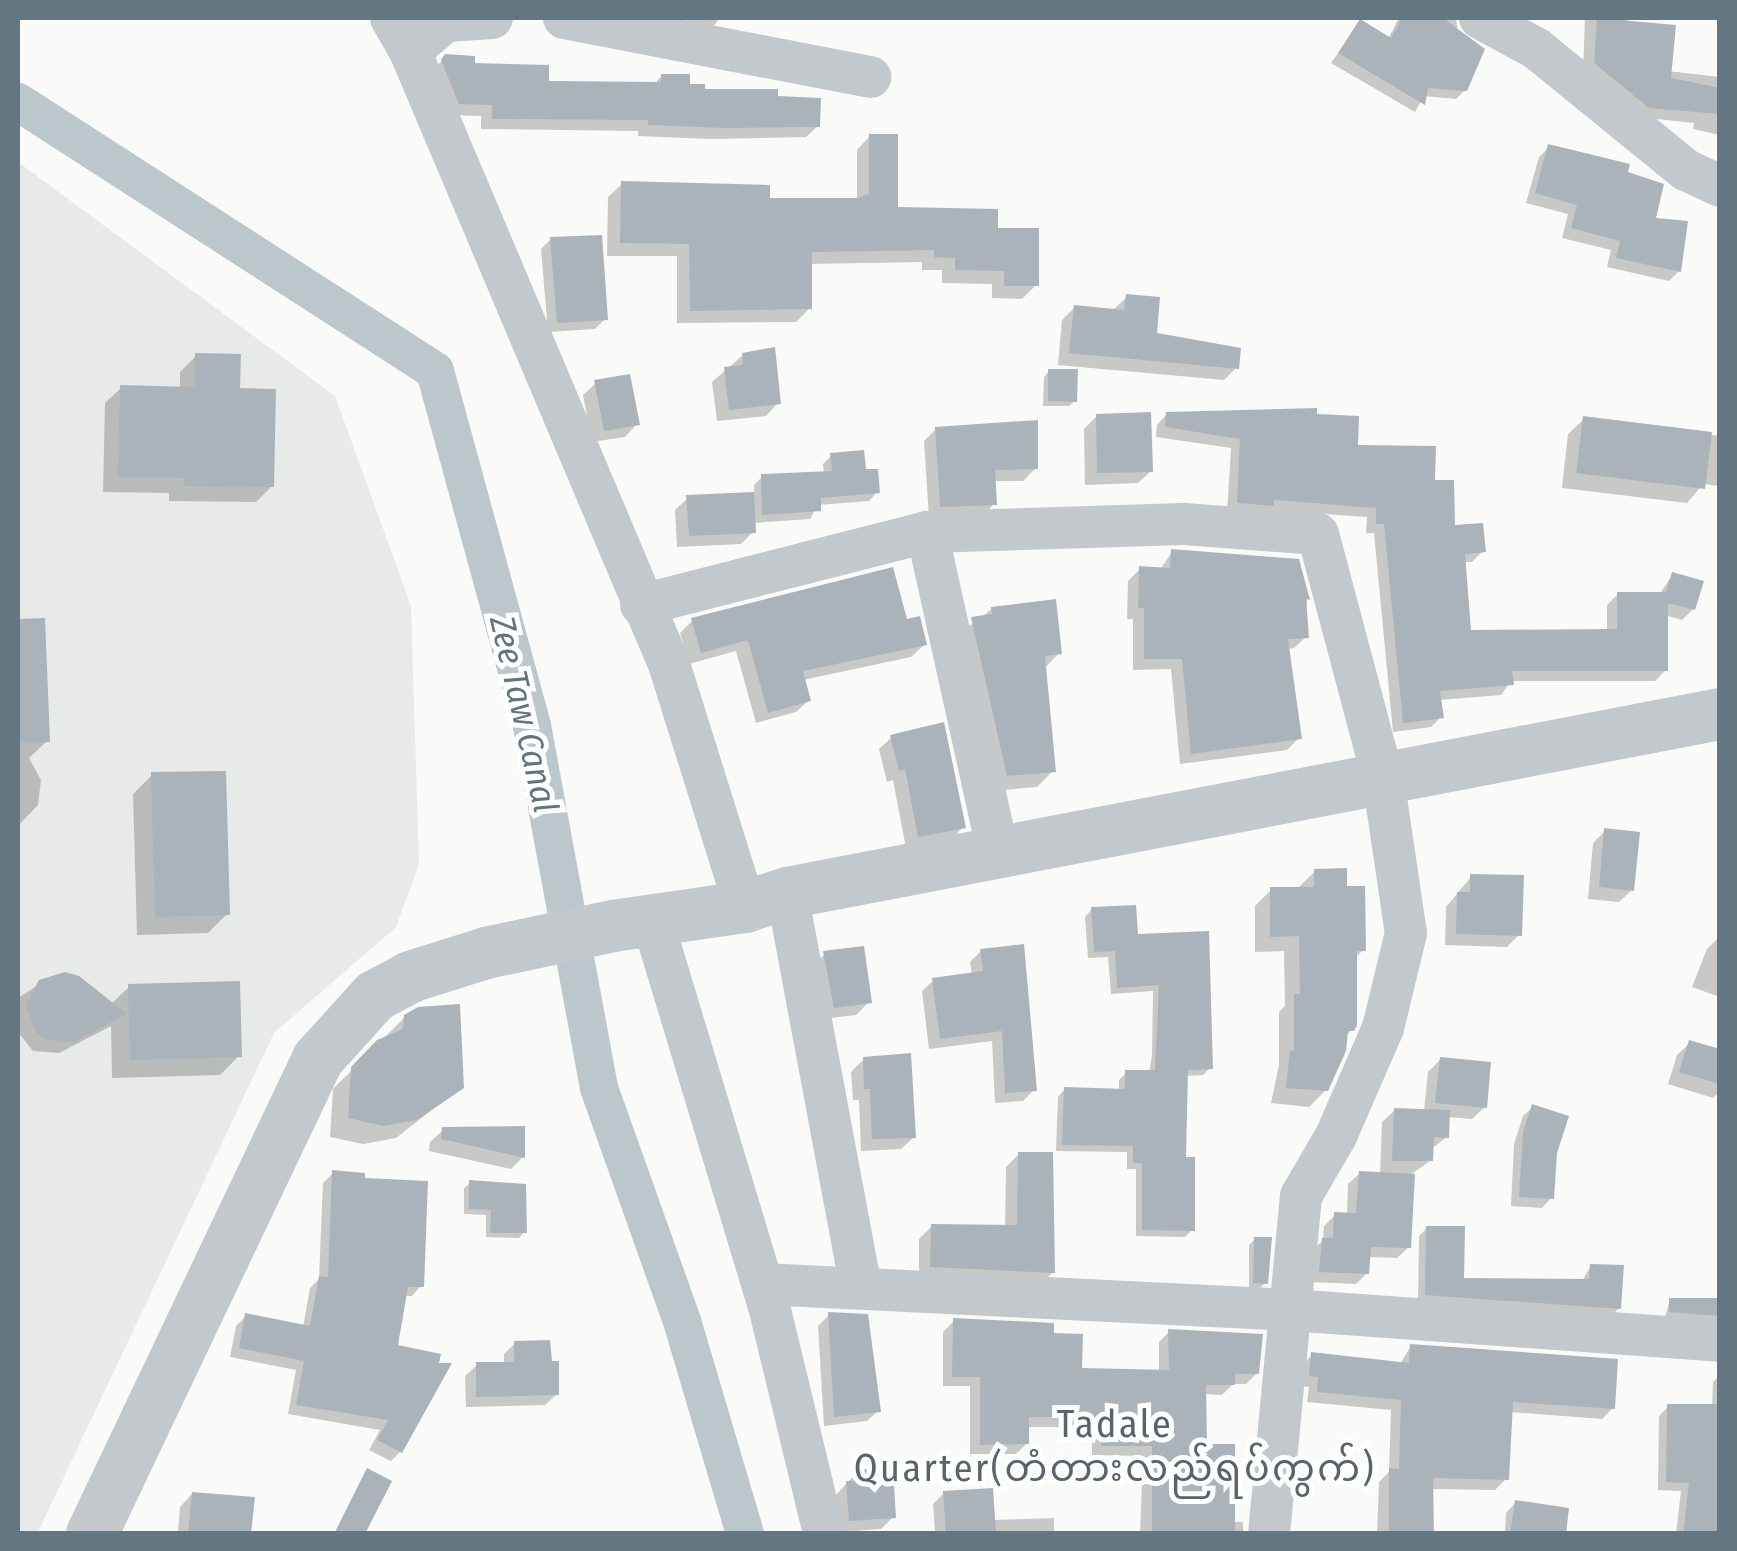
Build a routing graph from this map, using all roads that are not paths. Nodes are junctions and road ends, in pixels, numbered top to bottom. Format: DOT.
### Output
graph roads {
  1 [pos="492,18"];
  2 [pos="564,18"];
  3 [pos="1480,18"];
  4 [pos="400,34"];
  5 [pos="870,77"];
  6 [pos="1720,186"];
  7 [pos="927,532"];
  8 [pos="641,605"];
  9 [pos="1720,714"];
  10 [pos="1383,778"];
  11 [pos="998,852"];
  12 [pos="766,900"];
  13 [pos="632,922"];
  14 [pos="763,1284"];
  15 [pos="861,1287"];
  16 [pos="1290,1310"];
  17 [pos="1720,1341"];
  18 [pos="92,1534"];
  19 [pos="824,1534"];
  20 [pos="1269,1534"];
  1 -- 4 [label="street"];
  2 -- 5 [label="street"];
  3 -- 6 [label="street"];
  4 -- 8 [label="street"];
  7 -- 8 [label="street"];
  7 -- 10 [label="street"];
  7 -- 11 [label="street"];
  8 -- 12 [label="street"];
  9 -- 10 [label="street"];
  10 -- 11 [label="street"];
  10 -- 16 [label="street"];
  11 -- 12 [label="street"];
  12 -- 13 [label="street"];
  12 -- 15 [label="street"];
  13 -- 14 [label="street"];
  13 -- 18 [label="street"];
  14 -- 15 [label="street"];
  14 -- 19 [label="street"];
  15 -- 16 [label="street"];
  16 -- 17 [label="street"];
  16 -- 20 [label="street"];
}
